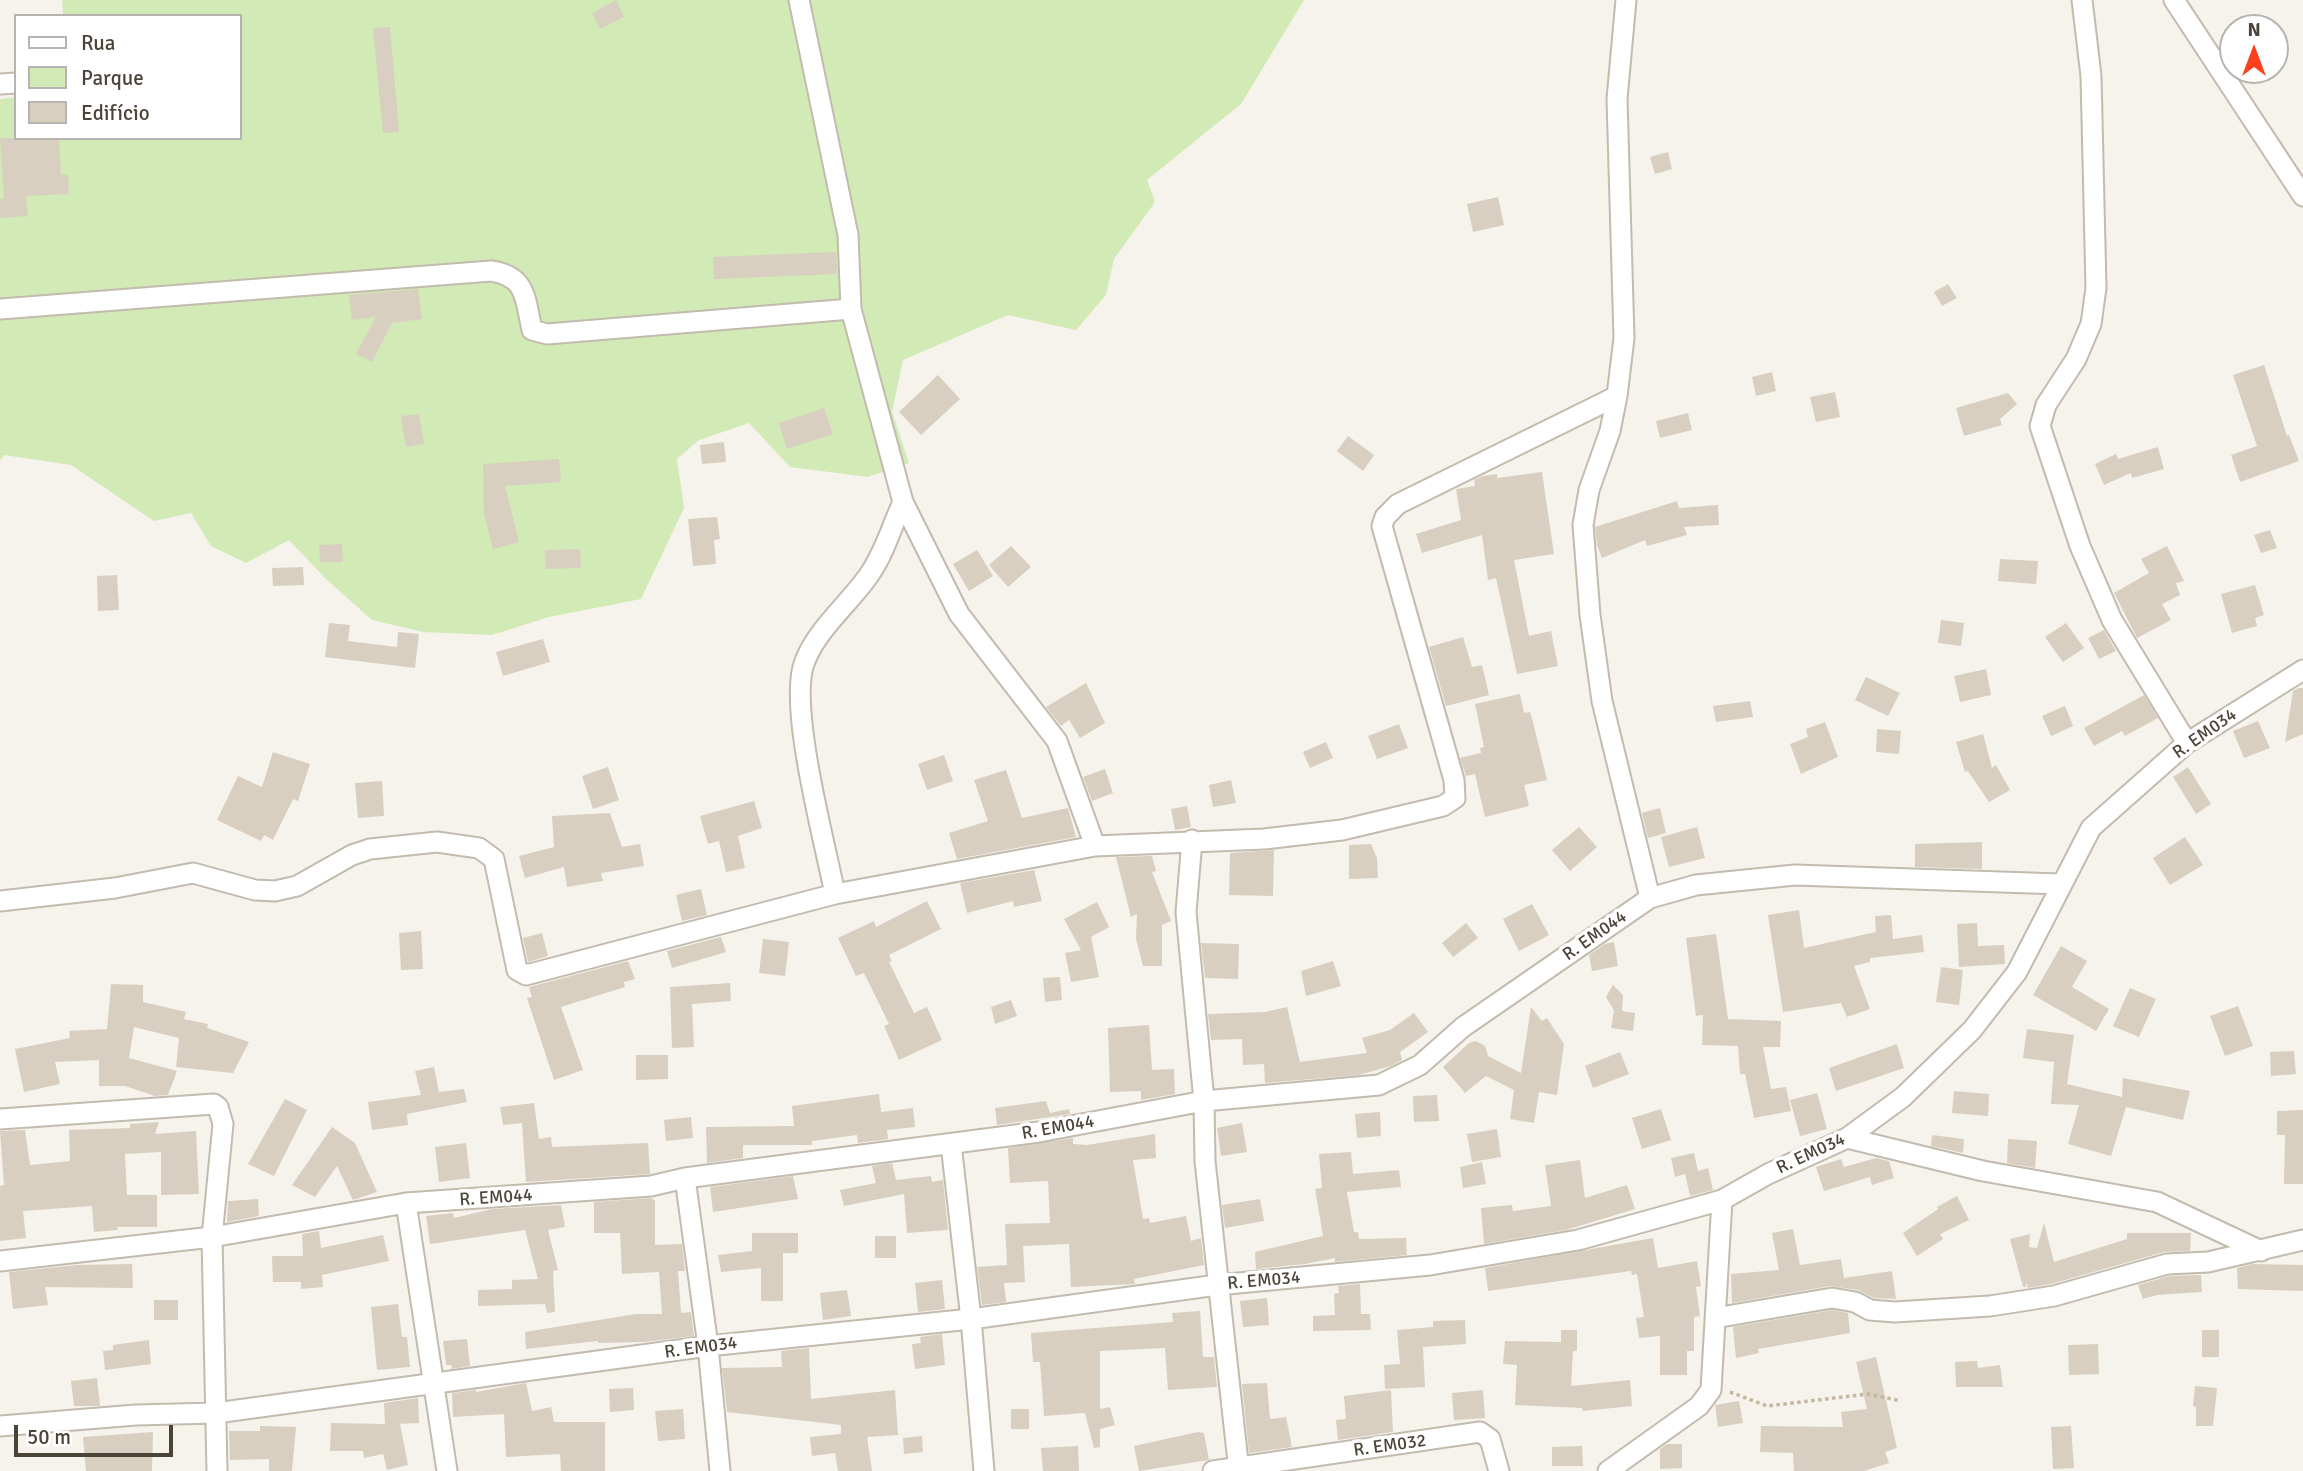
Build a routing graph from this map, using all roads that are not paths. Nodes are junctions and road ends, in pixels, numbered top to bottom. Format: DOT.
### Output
graph roads {
  1 [pos="799,0"];
  2 [pos="1626,0"];
  3 [pos="2082,0"];
  4 [pos="2174,0"];
  5 [pos="2303,196"];
  6 [pos="0,309"];
  7 [pos="850,309"];
  8 [pos="1617,396"];
  9 [pos="903,502"];
  10 [pos="2303,670"];
  11 [pos="2187,743"];
  12 [pos="1192,840"];
  13 [pos="1094,846"];
  14 [pos="2060,884"];
  15 [pos="835,894"];
  16 [pos="1650,898"];
  17 [pos="0,901"];
  18 [pos="1204,1101"];
  19 [pos="0,1119"];
  20 [pos="1847,1139"];
  21 [pos="951,1144"];
  22 [pos="685,1178"];
  23 [pos="1722,1200"];
  24 [pos="406,1203"];
  25 [pos="2211,1227"];
  26 [pos="212,1237"];
  27 [pos="2303,1240"];
  28 [pos="2261,1251"];
  29 [pos="0,1261"];
  30 [pos="2208,1262"];
  31 [pos="1217,1285"];
  32 [pos="1715,1318"];
  33 [pos="971,1319"];
  34 [pos="708,1346"];
  35 [pos="435,1382"];
  36 [pos="216,1413"];
  37 [pos="0,1426"];
  38 [pos="1239,1469"];
  39 [pos="217,1471"];
  40 [pos="446,1471"];
  41 [pos="720,1471"];
  42 [pos="984,1471"];
  43 [pos="1213,1471"];
  44 [pos="1499,1471"];
  45 [pos="1608,1471"];
  1 -- 7 [label="street"];
  2 -- 8 [label="street"];
  3 -- 11 [label="street"];
  4 -- 5 [label="street"];
  6 -- 7 [label="street"];
  7 -- 9 [label="street"];
  8 -- 12 [label="street"];
  8 -- 16 [label="street"];
  9 -- 13 [label="street"];
  9 -- 15 [label="street"];
  10 -- 11 [label="street, R. EM034"];
  11 -- 14 [label="street, R. EM034"];
  12 -- 13 [label="street"];
  12 -- 18 [label="street"];
  13 -- 15 [label="street"];
  14 -- 16 [label="street, R. EM044"];
  14 -- 20 [label="street, R. EM034"];
  15 -- 17 [label="street"];
  16 -- 18 [label="street, R. EM044"];
  18 -- 21 [label="street, R. EM044"];
  18 -- 31 [label="street"];
  19 -- 26 [label="street"];
  20 -- 23 [label="street, R. EM034"];
  20 -- 25 [label="street"];
  21 -- 22 [label="street, R. EM044"];
  21 -- 33 [label="street"];
  22 -- 24 [label="street, R. EM044"];
  22 -- 34 [label="street"];
  23 -- 31 [label="street, R. EM034"];
  23 -- 32 [label="street"];
  24 -- 26 [label="street, R. EM044"];
  24 -- 35 [label="street"];
  25 -- 28 [label="street"];
  25 -- 30 [label="street"];
  26 -- 29 [label="street, R. EM044"];
  26 -- 36 [label="street"];
  27 -- 28 [label="street"];
  28 -- 30 [label="street"];
  30 -- 32 [label="street"];
  31 -- 33 [label="street, R. EM034"];
  31 -- 38 [label="street"];
  32 -- 45 [label="street"];
  33 -- 34 [label="street, R. EM034"];
  33 -- 42 [label="street"];
  34 -- 35 [label="street, R. EM034"];
  34 -- 41 [label="street"];
  35 -- 36 [label="street, R. EM034"];
  35 -- 40 [label="street"];
  36 -- 37 [label="street, R. EM034"];
  36 -- 39 [label="street"];
  38 -- 43 [label="street, R. EM032"];
  38 -- 44 [label="street, R. EM032"];
}
